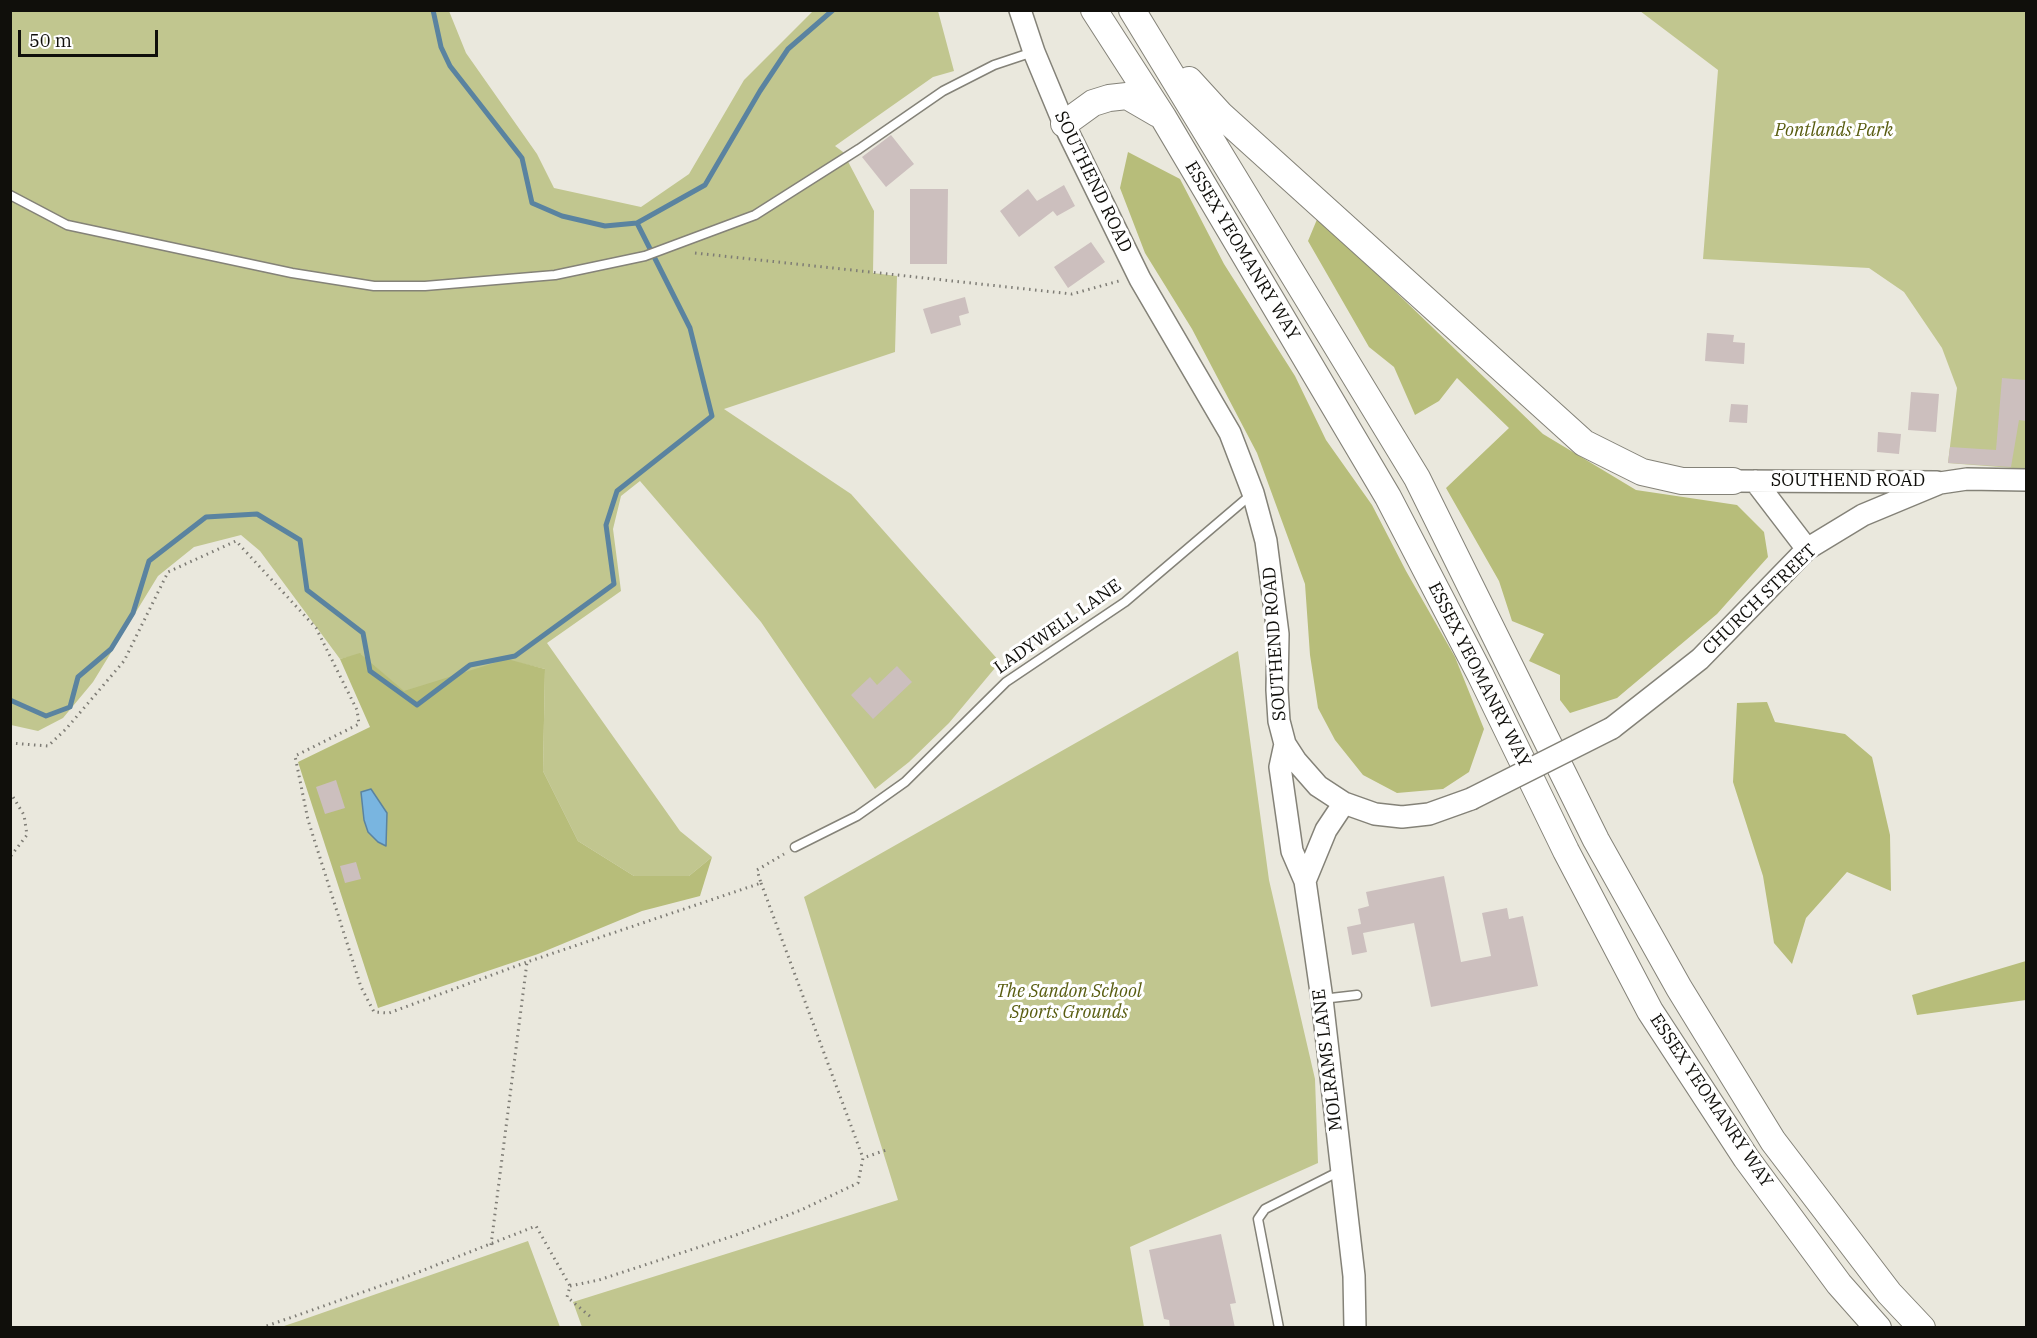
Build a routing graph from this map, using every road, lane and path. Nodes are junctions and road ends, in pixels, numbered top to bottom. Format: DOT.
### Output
graph roads {
  1 [pos="1020,10"];
  2 [pos="1094,10"];
  3 [pos="1132,10"];
  4 [pos="1150,38"];
  5 [pos="1034,52"];
  6 [pos="1163,117"];
  7 [pos="1064,124"];
  8 [pos="10,195"];
  9 [pos="662,249"];
  10 [pos="1138,276"];
  11 [pos="2026,480"];
  12 [pos="1744,481"];
  13 [pos="1940,483"];
  14 [pos="1253,493"];
  15 [pos="1807,549"];
  16 [pos="1612,728"];
  17 [pos="10,743"];
  18 [pos="1285,744"];
  19 [pos="10,792"];
  20 [pos="1344,803"];
  21 [pos="795,847"];
  22 [pos="10,857"];
  23 [pos="1305,881"];
  24 [pos="761,883"];
  25 [pos="527,963"];
  26 [pos="1357,995"];
  27 [pos="1322,999"];
  28 [pos="889,1149"];
  29 [pos="863,1158"];
  30 [pos="1341,1170"];
  31 [pos="491,1245"];
  32 [pos="570,1286"];
  33 [pos="592,1317"];
  34 [pos="261,1328"];
  35 [pos="1279,1328"];
  36 [pos="1355,1328"];
  37 [pos="1878,1328"];
  38 [pos="1922,1328"];
  1 -- 5 [label="street, SOUTHEND ROAD"];
  2 -- 6 [label="main road, ESSEX YEOMANRY WAY"];
  3 -- 4 [label="main road"];
  4 -- 12 [label="main road"];
  4 -- 38 [label="main road, ESSEX YEOMANRY WAY"];
  5 -- 7 [label="street, SOUTHEND ROAD"];
  5 -- 9 [label="lane"];
  6 -- 7 [label="main road"];
  6 -- 37 [label="main road, ESSEX YEOMANRY WAY"];
  7 -- 10 [label="street, SOUTHEND ROAD"];
  8 -- 9 [label="lane"];
  9 -- 10 [label="path"];
  10 -- 14 [label="street, SOUTHEND ROAD"];
  11 -- 13 [label="street, CHURCH STREET"];
  12 -- 13 [label="street, SOUTHEND ROAD"];
  12 -- 15 [label="street, SOUTHEND ROAD"];
  13 -- 15 [label="street, CHURCH STREET"];
  14 -- 18 [label="street, SOUTHEND ROAD"];
  14 -- 21 [label="lane, LADYWELL LANE"];
  15 -- 16 [label="street, CHURCH STREET"];
  16 -- 20 [label="street, SOUTHEND ROAD, bridge"];
  17 -- 25 [label="path"];
  18 -- 20 [label="street, SOUTHEND ROAD"];
  18 -- 23 [label="street, MOLRAMS LANE"];
  19 -- 22 [label="path"];
  20 -- 23 [label="street"];
  21 -- 24 [label="path"];
  23 -- 27 [label="street, MOLRAMS LANE"];
  24 -- 25 [label="path"];
  24 -- 29 [label="path"];
  25 -- 31 [label="path"];
  26 -- 27 [label="lane"];
  27 -- 30 [label="street, MOLRAMS LANE"];
  28 -- 29 [label="path"];
  29 -- 32 [label="path"];
  30 -- 35 [label="lane"];
  30 -- 36 [label="street, MOLRAMS LANE"];
  31 -- 32 [label="path"];
  31 -- 34 [label="path"];
  32 -- 33 [label="path"];
}
